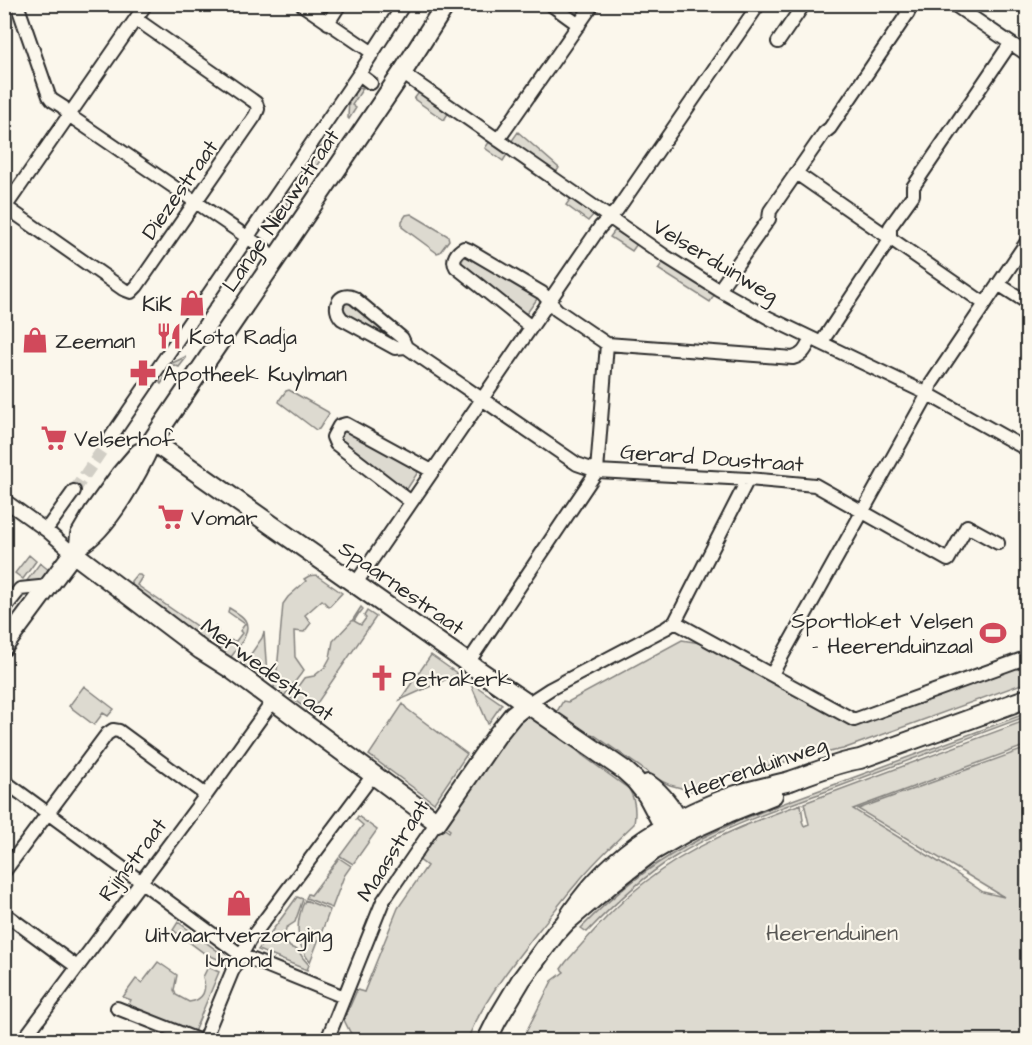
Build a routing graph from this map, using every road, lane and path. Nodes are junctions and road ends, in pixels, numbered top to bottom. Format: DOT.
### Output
graph roads {
  1 [pos="17,4"];
  2 [pos="146,4"];
  3 [pos="300,4"];
  4 [pos="340,4"];
  5 [pos="404,4"];
  6 [pos="446,4"];
  7 [pos="550,4"];
  8 [pos="593,4"];
  9 [pos="759,4"];
  10 [pos="804,4"];
  11 [pos="902,4"];
  12 [pos="953,4"];
  13 [pos="136,19"];
  14 [pos="327,23"];
  15 [pos="579,25"];
  16 [pos="778,42"];
  17 [pos="1010,44"];
  18 [pos="373,53"];
  19 [pos="1028,56"];
  20 [pos="402,73"];
  21 [pos="359,74"];
  22 [pos="371,83"];
  23 [pos="70,116"];
  24 [pos="498,140"];
  25 [pos="796,173"];
  26 [pos="195,202"];
  27 [pos="5,208"];
  28 [pos="609,218"];
  29 [pos="248,238"];
  30 [pos="890,239"];
  31 [pos="1028,240"];
  32 [pos="266,250"];
  33 [pos="998,284"];
  34 [pos="719,290"];
  35 [pos="549,302"];
  36 [pos="1028,303"];
  37 [pos="985,304"];
  38 [pos="531,327"];
  39 [pos="816,341"];
  40 [pos="607,344"];
  41 [pos="406,347"];
  42 [pos="928,394"];
  43 [pos="481,400"];
  44 [pos="111,437"];
  45 [pos="152,441"];
  46 [pos="1028,450"];
  47 [pos="432,471"];
  48 [pos="597,471"];
  49 [pos="748,479"];
  50 [pos="74,491"];
  51 [pos="4,500"];
  52 [pos="411,502"];
  53 [pos="862,512"];
  54 [pos="46,530"];
  55 [pos="998,543"];
  56 [pos="76,549"];
  57 [pos="356,584"];
  58 [pos="49,586"];
  59 [pos="4,609"];
  60 [pos="675,622"];
  61 [pos="4,646"];
  62 [pos="1028,657"];
  63 [pos="468,663"];
  64 [pos="772,674"];
  65 [pos="1028,698"];
  66 [pos="273,701"];
  67 [pos="527,704"];
  68 [pos="373,775"];
  69 [pos="4,781"];
  70 [pos="206,795"];
  71 [pos="48,814"];
  72 [pos="437,822"];
  73 [pos="675,830"];
  74 [pos="4,872"];
  75 [pos="141,882"];
  76 [pos="4,913"];
  77 [pos="241,955"];
  78 [pos="77,967"];
  79 [pos="344,997"];
  80 [pos="117,1008"];
  81 [pos="488,1040"];
  82 [pos="23,1041"];
  83 [pos="198,1041"];
  84 [pos="204,1041"];
  85 [pos="327,1041"];
  1 -- 23 [label="street"];
  2 -- 13 [label="street"];
  3 -- 14 [label="street"];
  4 -- 14 [label="street"];
  5 -- 18 [label="street"];
  6 -- 20 [label="street, Lange Nieuwstraat"];
  7 -- 15 [label="street"];
  8 -- 15 [label="street"];
  9 -- 28 [label="street"];
  10 -- 16 [label="street"];
  11 -- 25 [label="street"];
  12 -- 17 [label="street"];
  13 -- 23 [label="street"];
  13 -- 26 [label="street, Diezestraat"];
  14 -- 18 [label="street"];
  15 -- 24 [label="street"];
  17 -- 19 [label="street"];
  17 -- 30 [label="street"];
  18 -- 21 [label="street"];
  20 -- 24 [label="street, Velserduinweg"];
  20 -- 45 [label="street, Lange Nieuwstraat"];
  21 -- 22 [label="street"];
  21 -- 29 [label="street"];
  23 -- 26 [label="street"];
  23 -- 27 [label="street"];
  24 -- 28 [label="street, Velserduinweg"];
  25 -- 30 [label="street"];
  25 -- 34 [label="street"];
  26 -- 27 [label="street, Diezestraat"];
  26 -- 29 [label="street"];
  28 -- 34 [label="street, Velserduinweg"];
  28 -- 35 [label="street"];
  29 -- 32 [label="street"];
  29 -- 44 [label="street"];
  30 -- 37 [label="street"];
  30 -- 39 [label="street"];
  31 -- 33 [label="street"];
  33 -- 36 [label="street"];
  33 -- 37 [label="street"];
  34 -- 39 [label="street, Velserduinweg"];
  35 -- 38 [label="street"];
  35 -- 38 [label="street"];
  35 -- 40 [label="street"];
  37 -- 42 [label="street"];
  38 -- 43 [label="street"];
  39 -- 40 [label="street"];
  39 -- 42 [label="street, Velserduinweg"];
  40 -- 48 [label="street"];
  41 -- 41 [label="street"];
  41 -- 43 [label="street"];
  42 -- 46 [label="street, Velserduinweg"];
  42 -- 53 [label="street"];
  43 -- 47 [label="street"];
  43 -- 48 [label="street"];
  45 -- 56 [label="street, Lange Nieuwstraat"];
  45 -- 57 [label="street, Spaarnestraat"];
  47 -- 52 [label="street"];
  47 -- 52 [label="street"];
  48 -- 49 [label="street, Gerard Doustraat"];
  48 -- 63 [label="street"];
  49 -- 53 [label="street, Gerard Doustraat"];
  49 -- 60 [label="street"];
  50 -- 54 [label="street"];
  51 -- 54 [label="street"];
  52 -- 57 [label="street"];
  53 -- 55 [label="street, Gerard Doustraat"];
  53 -- 64 [label="street"];
  54 -- 56 [label="street"];
  56 -- 58 [label="street, Lange Nieuwstraat"];
  56 -- 66 [label="street, Merwedestraat"];
  57 -- 63 [label="street, Spaarnestraat"];
  58 -- 59 [label="street"];
  58 -- 61 [label="street, Lange Nieuwstraat"];
  60 -- 64 [label="street"];
  60 -- 67 [label="street"];
  62 -- 64 [label="street"];
  63 -- 67 [label="street, Spaarnestraat"];
  65 -- 73 [label="street, Heerenduinweg"];
  66 -- 68 [label="street, Merwedestraat"];
  66 -- 70 [label="street, Rijnstraat"];
  67 -- 72 [label="street, Maasstraat"];
  67 -- 73 [label="street, Spaarnestraat"];
  68 -- 72 [label="street, Merwedestraat"];
  68 -- 77 [label="street"];
  69 -- 71 [label="street"];
  70 -- 71 [label="street"];
  70 -- 75 [label="street, Rijnstraat"];
  71 -- 74 [label="street"];
  71 -- 75 [label="street"];
  72 -- 79 [label="street, Maasstraat"];
  73 -- 81 [label="street, Heerenduinweg"];
  75 -- 77 [label="street"];
  75 -- 78 [label="street, Rijnstraat"];
  76 -- 78 [label="street"];
  77 -- 79 [label="street"];
  77 -- 84 [label="street"];
  78 -- 82 [label="street, Rijnstraat"];
  79 -- 85 [label="street, Maasstraat"];
  80 -- 83 [label="street"];
}
